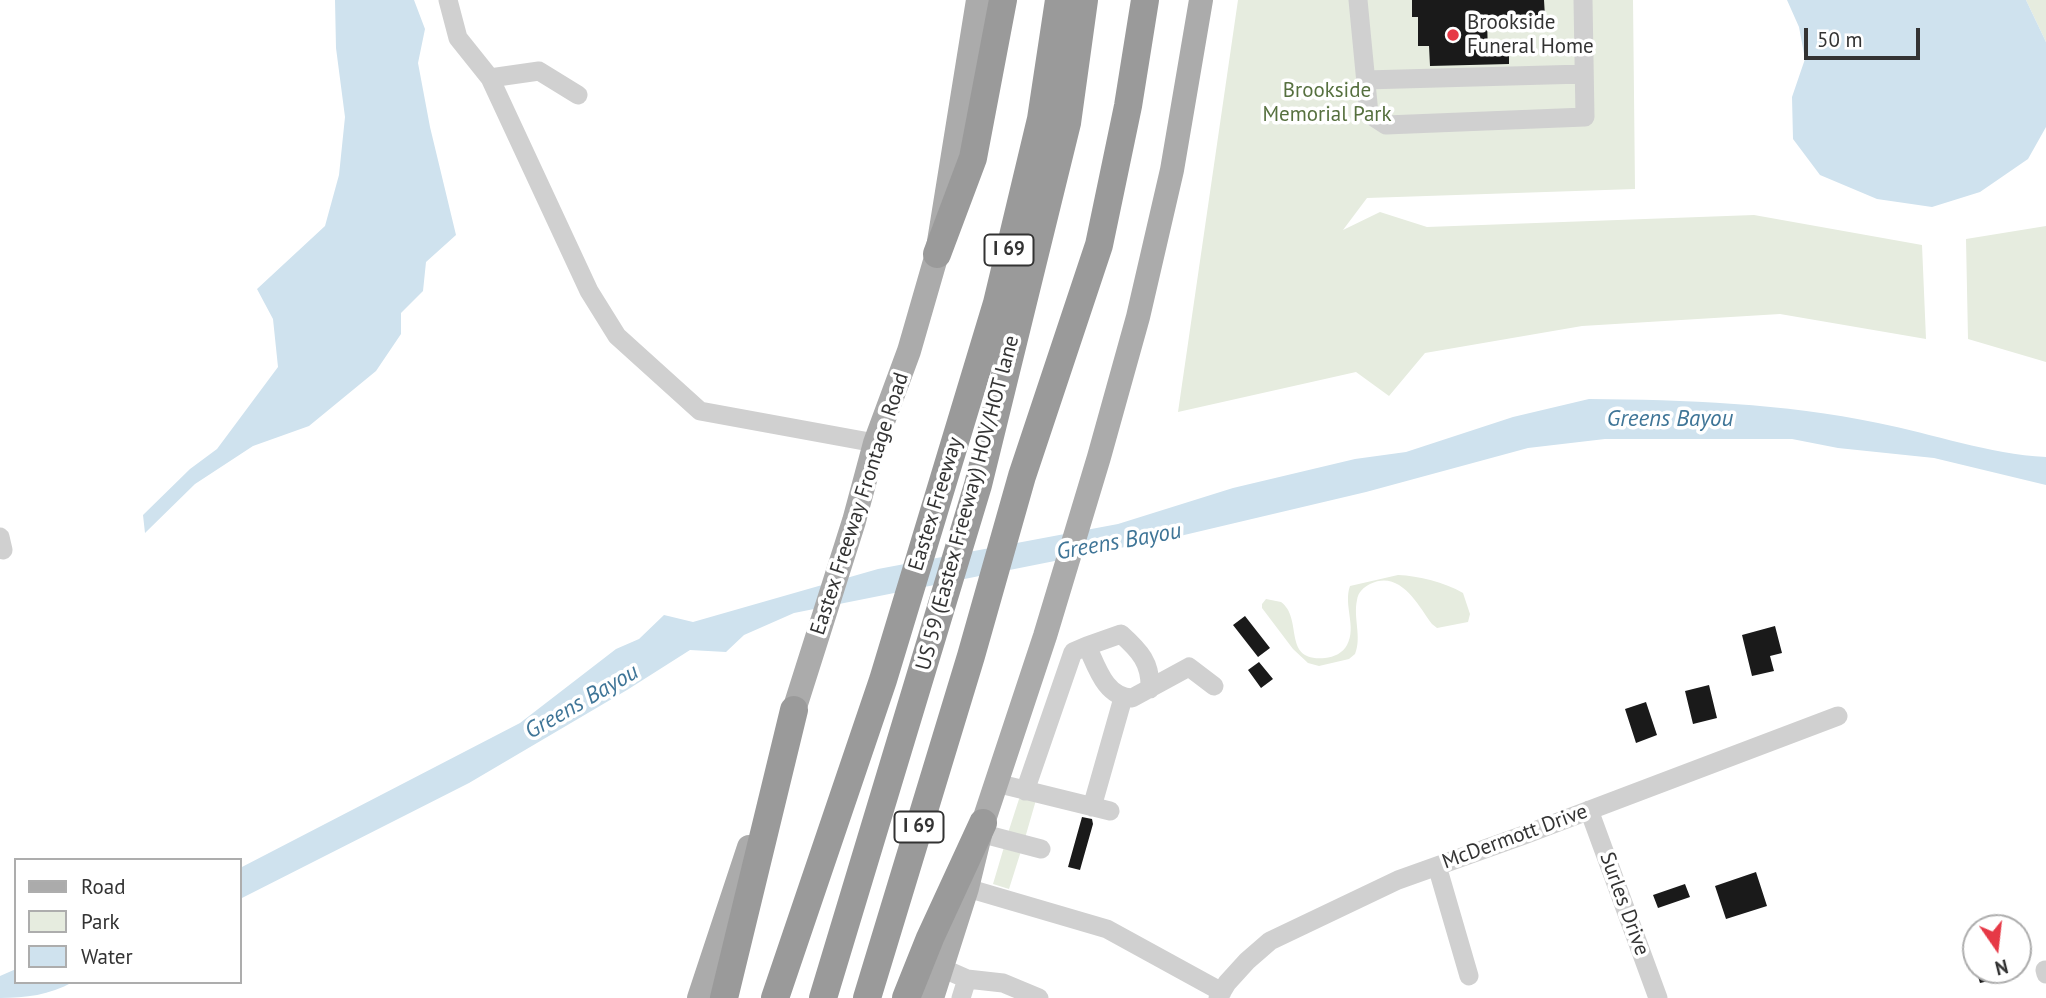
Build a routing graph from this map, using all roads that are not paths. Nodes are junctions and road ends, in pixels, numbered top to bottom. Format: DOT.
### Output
graph roads {
  1 [pos="447,0"];
  2 [pos="978,0"];
  3 [pos="1003,0"];
  4 [pos="1059,0"];
  5 [pos="1084,0"];
  6 [pos="1145,0"];
  7 [pos="1201,0"];
  8 [pos="1358,0"];
  9 [pos="1583,0"];
  10 [pos="1584,74"];
  11 [pos="490,78"];
  12 [pos="1366,80"];
  13 [pos="578,95"];
  14 [pos="937,254"];
  15 [pos="875,443"];
  16 [pos="1087,646"];
  17 [pos="1214,686"];
  18 [pos="1150,690"];
  19 [pos="1122,698"];
  20 [pos="794,710"];
  21 [pos="1838,716"];
  22 [pos="996,783"];
  23 [pos="1025,791"];
  24 [pos="1589,810"];
  25 [pos="982,828"];
  26 [pos="1041,849"];
  27 [pos="1437,866"];
  28 [pos="967,888"];
  29 [pos="942,968"];
  30 [pos="1468,976"];
  31 [pos="964,989"];
  32 [pos="1220,995"];
  33 [pos="1034,997"];
  34 [pos="699,998"];
  35 [pos="724,998"];
  36 [pos="775,998"];
  37 [pos="823,998"];
  38 [pos="867,998"];
  39 [pos="906,998"];
  40 [pos="932,998"];
  41 [pos="1658,998"];
  1 -- 11 [label="street"];
  2 -- 14 [label="main road, Eastex Freeway Frontage Road"];
  3 -- 14 [label="highway"];
  4 -- 36 [label="highway, Eastex Freeway / I 69"];
  5 -- 37 [label="highway, US 59 (Eastex Freeway) HOV/HOT lane / I 69"];
  6 -- 38 [label="highway, I 69"];
  7 -- 22 [label="main road"];
  8 -- 12 [label="street"];
  9 -- 10 [label="street"];
  10 -- 12 [label="street"];
  10 -- 12 [label="street"];
  11 -- 13 [label="street"];
  11 -- 15 [label="street"];
  14 -- 15 [label="main road, Eastex Freeway Frontage Road"];
  15 -- 20 [label="main road, Eastex Freeway Frontage Road"];
  16 -- 18 [label="street"];
  16 -- 19 [label="street"];
  16 -- 23 [label="street"];
  17 -- 18 [label="street"];
  18 -- 19 [label="street"];
  19 -- 23 [label="street"];
  20 -- 34 [label="main road, Eastex Freeway Frontage Road"];
  20 -- 35 [label="highway"];
  21 -- 24 [label="street, McDermott Drive"];
  22 -- 23 [label="street"];
  22 -- 25 [label="main road"];
  24 -- 27 [label="street, McDermott Drive"];
  24 -- 41 [label="street, Surles Drive"];
  25 -- 26 [label="street"];
  25 -- 28 [label="main road"];
  25 -- 39 [label="highway"];
  27 -- 30 [label="street"];
  27 -- 32 [label="street, McDermott Drive"];
  28 -- 29 [label="main road"];
  28 -- 32 [label="street"];
  29 -- 31 [label="street"];
  29 -- 40 [label="main road"];
  31 -- 33 [label="street"];
}
